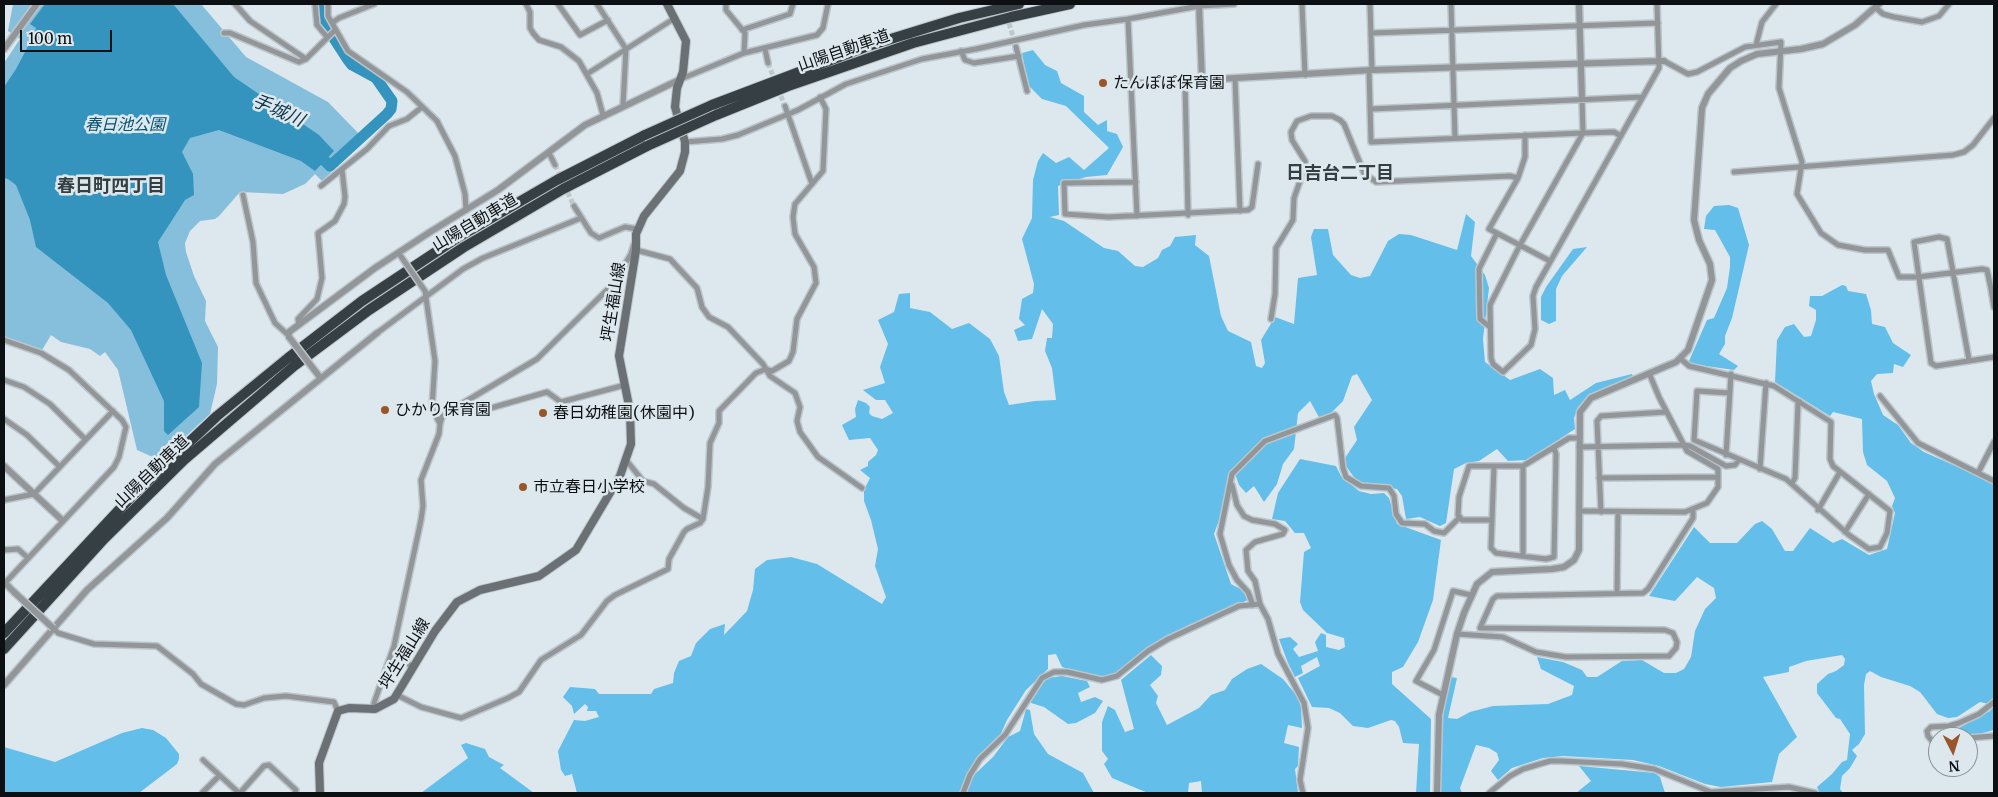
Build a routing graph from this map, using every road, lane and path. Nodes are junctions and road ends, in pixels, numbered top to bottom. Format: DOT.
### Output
graph roads {
  1 [pos="37,4"];
  2 [pos="236,4"];
  3 [pos="315,4"];
  4 [pos="328,4"];
  5 [pos="374,4"];
  6 [pos="526,4"];
  7 [pos="558,4"];
  8 [pos="597,4"];
  9 [pos="667,4"];
  10 [pos="726,4"];
  11 [pos="793,4"];
  12 [pos="828,4"];
  13 [pos="1019,4"];
  14 [pos="1070,4"];
  15 [pos="1234,4"];
  16 [pos="1302,4"];
  17 [pos="1370,4"];
  18 [pos="1451,4"];
  19 [pos="1579,4"];
  20 [pos="1657,4"];
  21 [pos="1776,4"];
  22 [pos="1949,4"];
  23 [pos="1199,5"];
  24 [pos="1877,6"];
  25 [pos="675,18"];
  26 [pos="1128,19"];
  27 [pos="608,20"];
  28 [pos="332,23"];
  29 [pos="1658,23"];
  30 [pos="1580,26"];
  31 [pos="335,30"];
  32 [pos="742,30"];
  33 [pos="1452,30"];
  34 [pos="224,33"];
  35 [pos="1371,33"];
  36 [pos="328,37"];
  37 [pos="1756,44"];
  38 [pos="1016,48"];
  39 [pos="626,49"];
  40 [pos="765,49"];
  41 [pos="4,50"];
  42 [pos="961,51"];
  43 [pos="1782,51"];
  44 [pos="744,53"];
  45 [pos="1019,56"];
  46 [pos="306,59"];
  47 [pos="1662,61"];
  48 [pos="768,63"];
  49 [pos="1582,63"];
  50 [pos="1453,67"];
  51 [pos="1371,70"];
  52 [pos="587,74"];
  53 [pos="1305,75"];
  54 [pos="1235,78"];
  55 [pos="681,79"];
  56 [pos="1202,80"];
  57 [pos="1185,82"];
  58 [pos="1132,83"];
  59 [pos="1027,91"];
  60 [pos="820,97"];
  61 [pos="1642,97"];
  62 [pos="1582,99"];
  63 [pos="1454,104"];
  64 [pos="624,105"];
  65 [pos="785,106"];
  66 [pos="422,107"];
  67 [pos="1371,108"];
  68 [pos="714,110"];
  69 [pos="788,114"];
  70 [pos="603,116"];
  71 [pos="1994,118"];
  72 [pos="1583,133"];
  73 [pos="1525,135"];
  74 [pos="1621,136"];
  75 [pos="1456,138"];
  76 [pos="685,142"];
  77 [pos="549,153"];
  78 [pos="1258,164"];
  79 [pos="556,165"];
  80 [pos="1800,168"];
  81 [pos="342,169"];
  82 [pos="1734,172"];
  83 [pos="1518,178"];
  84 [pos="1136,182"];
  85 [pos="812,184"];
  86 [pos="321,186"];
  87 [pos="243,195"];
  88 [pos="574,206"];
  89 [pos="466,210"];
  90 [pos="1240,211"];
  91 [pos="1188,215"];
  92 [pos="1137,216"];
  93 [pos="581,218"];
  94 [pos="637,229"];
  95 [pos="1497,233"];
  96 [pos="637,239"];
  97 [pos="1520,245"];
  98 [pos="636,250"];
  99 [pos="400,254"];
  100 [pos="1550,261"];
  101 [pos="1953,273"];
  102 [pos="1918,277"];
  103 [pos="1993,288"];
  104 [pos="425,293"];
  105 [pos="1994,307"];
  106 [pos="1271,319"];
  107 [pos="299,325"];
  108 [pos="1490,327"];
  109 [pos="377,333"];
  110 [pos="288,336"];
  111 [pos="4,340"];
  112 [pos="1994,357"];
  113 [pos="1681,359"];
  114 [pos="1968,360"];
  115 [pos="766,370"];
  116 [pos="1649,373"];
  117 [pos="1731,374"];
  118 [pos="319,377"];
  119 [pos="4,380"];
  120 [pos="1766,383"];
  121 [pos="626,384"];
  122 [pos="1729,393"];
  123 [pos="1880,396"];
  124 [pos="1800,402"];
  125 [pos="455,410"];
  126 [pos="112,411"];
  127 [pos="1666,412"];
  128 [pos="4,420"];
  129 [pos="440,424"];
  130 [pos="1579,438"];
  131 [pos="85,439"];
  132 [pos="1994,442"];
  133 [pos="1684,445"];
  134 [pos="1579,446"];
  135 [pos="1598,446"];
  136 [pos="1554,448"];
  137 [pos="1726,455"];
  138 [pos="626,460"];
  139 [pos="1738,460"];
  140 [pos="4,466"];
  141 [pos="59,466"];
  142 [pos="1494,466"];
  143 [pos="1523,466"];
  144 [pos="1760,470"];
  145 [pos="1979,471"];
  146 [pos="1840,472"];
  147 [pos="1718,477"];
  148 [pos="1599,478"];
  149 [pos="1994,480"];
  150 [pos="1231,482"];
  151 [pos="1792,483"];
  152 [pos="862,488"];
  153 [pos="34,494"];
  154 [pos="1869,494"];
  155 [pos="4,500"];
  156 [pos="1693,509"];
  157 [pos="1818,510"];
  158 [pos="1579,512"];
  159 [pos="1601,512"];
  160 [pos="1618,512"];
  161 [pos="1460,517"];
  162 [pos="703,519"];
  163 [pos="62,520"];
  164 [pos="1491,520"];
  165 [pos="1845,532"];
  166 [pos="4,550"];
  167 [pos="1524,556"];
  168 [pos="27,557"];
  169 [pos="4,584"];
  170 [pos="1617,593"];
  171 [pos="1471,595"];
  172 [pos="1260,604"];
  173 [pos="1253,605"];
  174 [pos="53,628"];
  175 [pos="4,633"];
  176 [pos="1457,634"];
  177 [pos="394,646"];
  178 [pos="4,649"];
  179 [pos="412,668"];
  180 [pos="4,685"];
  181 [pos="397,694"];
  182 [pos="1443,695"];
  183 [pos="1994,702"];
  184 [pos="374,709"];
  185 [pos="338,711"];
  186 [pos="1931,727"];
  187 [pos="1994,736"];
  188 [pos="1978,737"];
  189 [pos="203,760"];
  190 [pos="219,776"];
  191 [pos="202,793"];
  192 [pos="240,793"];
  193 [pos="295,793"];
  194 [pos="320,793"];
  195 [pos="963,793"];
  196 [pos="1303,793"];
  197 [pos="1436,793"];
  198 [pos="1490,793"];
  199 [pos="1815,793"];
  1 -- 41 [label="street"];
  2 -- 46 [label="street"];
  3 -- 36 [label="street"];
  4 -- 28 [label="street"];
  5 -- 28 [label="street"];
  6 -- 52 [label="street"];
  7 -- 27 [label="street"];
  8 -- 27 [label="street"];
  9 -- 25 [label="main road"];
  10 -- 32 [label="street"];
  11 -- 32 [label="street"];
  12 -- 40 [label="street"];
  13 -- 68 [label="highway, 山陽自動車道"];
  14 -- 68 [label="highway, 山陽自動車道"];
  15 -- 23 [label="street"];
  16 -- 53 [label="street"];
  17 -- 35 [label="street"];
  18 -- 33 [label="street"];
  19 -- 30 [label="street"];
  20 -- 29 [label="street"];
  21 -- 37 [label="street"];
  22 -- 24 [label="street"];
  23 -- 26 [label="street"];
  23 -- 56 [label="street"];
  24 -- 43 [label="street"];
  25 -- 39 [label="street"];
  25 -- 55 [label="main road"];
  26 -- 42 [label="street"];
  26 -- 58 [label="street"];
  27 -- 39 [label="street"];
  28 -- 31 [label="street"];
  29 -- 30 [label="street"];
  29 -- 47 [label="street"];
  30 -- 33 [label="street"];
  30 -- 49 [label="street"];
  31 -- 36 [label="street"];
  31 -- 66 [label="street"];
  32 -- 44 [label="street"];
  33 -- 35 [label="street"];
  33 -- 50 [label="street"];
  34 -- 46 [label="street"];
  35 -- 51 [label="street"];
  36 -- 46 [label="street"];
  37 -- 43 [label="street"];
  37 -- 47 [label="street"];
  38 -- 45 [label="street"];
  39 -- 52 [label="street"];
  39 -- 64 [label="street"];
  40 -- 44 [label="street"];
  40 -- 48 [label="street"];
  42 -- 45 [label="street"];
  42 -- 60 [label="street"];
  43 -- 80 [label="street"];
  43 -- 113 [label="street"];
  44 -- 55 [label="street"];
  45 -- 59 [label="street"];
  47 -- 49 [label="street"];
  47 -- 61 [label="street"];
  49 -- 50 [label="street"];
  49 -- 62 [label="street"];
  50 -- 51 [label="street"];
  50 -- 63 [label="street"];
  51 -- 53 [label="street"];
  51 -- 67 [label="street"];
  52 -- 70 [label="street"];
  53 -- 54 [label="street"];
  54 -- 56 [label="street"];
  54 -- 90 [label="street"];
  55 -- 64 [label="street"];
  55 -- 76 [label="main road"];
  56 -- 57 [label="street"];
  57 -- 58 [label="street"];
  57 -- 91 [label="street"];
  58 -- 84 [label="street"];
  60 -- 69 [label="street"];
  60 -- 85 [label="street"];
  61 -- 62 [label="street"];
  61 -- 74 [label="street"];
  62 -- 63 [label="street"];
  62 -- 72 [label="street"];
  63 -- 67 [label="street"];
  63 -- 75 [label="street"];
  64 -- 70 [label="street"];
  65 -- 69 [label="street"];
  66 -- 81 [label="street"];
  66 -- 89 [label="street"];
  67 -- 75 [label="street"];
  68 -- 175 [label="highway, 山陽自動車道, bridge"];
  68 -- 178 [label="highway, 山陽自動車道, bridge"];
  69 -- 76 [label="street"];
  69 -- 85 [label="street"];
  70 -- 77 [label="street"];
  71 -- 80 [label="street"];
  72 -- 73 [label="street"];
  72 -- 74 [label="street"];
  72 -- 97 [label="street"];
  73 -- 75 [label="street"];
  73 -- 83 [label="street"];
  74 -- 100 [label="street"];
  76 -- 94 [label="main road"];
  77 -- 79 [label="street"];
  77 -- 89 [label="street"];
  78 -- 90 [label="street"];
  80 -- 82 [label="street"];
  80 -- 102 [label="street"];
  81 -- 86 [label="street"];
  81 -- 107 [label="street"];
  83 -- 95 [label="street"];
  83 -- 106 [label="street"];
  84 -- 92 [label="street"];
  84 -- 92 [label="street"];
  85 -- 115 [label="street"];
  87 -- 110 [label="street"];
  88 -- 93 [label="street"];
  89 -- 99 [label="street"];
  90 -- 91 [label="street"];
  91 -- 92 [label="street"];
  93 -- 94 [label="street"];
  93 -- 104 [label="street"];
  94 -- 96 [label="main road, 坪生福山線"];
  95 -- 97 [label="street"];
  95 -- 108 [label="street"];
  96 -- 98 [label="main road, 坪生福山線"];
  96 -- 125 [label="street"];
  97 -- 100 [label="street"];
  97 -- 108 [label="street"];
  98 -- 115 [label="street"];
  98 -- 121 [label="main road, 坪生福山線"];
  99 -- 104 [label="street, bridge"];
  99 -- 107 [label="street"];
  100 -- 108 [label="street"];
  101 -- 102 [label="street"];
  101 -- 102 [label="street"];
  101 -- 103 [label="street"];
  101 -- 114 [label="street"];
  102 -- 114 [label="street"];
  103 -- 105 [label="street"];
  104 -- 109 [label="street"];
  104 -- 129 [label="street"];
  107 -- 110 [label="street"];
  109 -- 118 [label="street"];
  110 -- 118 [label="street, bridge"];
  111 -- 126 [label="street"];
  112 -- 114 [label="street"];
  113 -- 116 [label="street"];
  113 -- 117 [label="street"];
  115 -- 152 [label="street"];
  115 -- 162 [label="street"];
  116 -- 127 [label="street"];
  116 -- 130 [label="street"];
  117 -- 120 [label="street"];
  117 -- 122 [label="street"];
  118 -- 174 [label="street"];
  119 -- 131 [label="street"];
  120 -- 124 [label="street"];
  120 -- 144 [label="street"];
  121 -- 125 [label="street"];
  121 -- 138 [label="main road, 坪生福山線"];
  122 -- 137 [label="street"];
  122 -- 137 [label="street"];
  123 -- 145 [label="street"];
  124 -- 146 [label="street"];
  124 -- 151 [label="street"];
  125 -- 129 [label="street"];
  126 -- 131 [label="street"];
  126 -- 163 [label="street"];
  127 -- 133 [label="street"];
  127 -- 135 [label="street"];
  128 -- 141 [label="street"];
  129 -- 177 [label="street"];
  130 -- 134 [label="street"];
  130 -- 136 [label="street"];
  131 -- 141 [label="street"];
  132 -- 145 [label="street"];
  133 -- 135 [label="street"];
  133 -- 139 [label="street"];
  133 -- 147 [label="street"];
  134 -- 135 [label="street"];
  134 -- 158 [label="street"];
  135 -- 148 [label="street"];
  136 -- 143 [label="street"];
  136 -- 167 [label="street"];
  137 -- 139 [label="street"];
  138 -- 162 [label="street"];
  138 -- 179 [label="main road, 坪生福山線"];
  139 -- 144 [label="street"];
  140 -- 153 [label="street"];
  141 -- 153 [label="street"];
  142 -- 143 [label="street"];
  142 -- 161 [label="street"];
  142 -- 164 [label="street"];
  143 -- 167 [label="street"];
  144 -- 151 [label="street"];
  145 -- 149 [label="street"];
  146 -- 154 [label="street"];
  146 -- 157 [label="street"];
  147 -- 148 [label="street"];
  147 -- 156 [label="street"];
  148 -- 159 [label="street"];
  150 -- 161 [label="street"];
  150 -- 172 [label="street"];
  150 -- 173 [label="street"];
  151 -- 157 [label="street"];
  153 -- 155 [label="street"];
  153 -- 163 [label="street"];
  154 -- 165 [label="street"];
  154 -- 165 [label="street"];
  156 -- 160 [label="street"];
  156 -- 170 [label="street"];
  157 -- 165 [label="street"];
  158 -- 159 [label="street"];
  158 -- 171 [label="street"];
  159 -- 160 [label="street"];
  160 -- 170 [label="street"];
  161 -- 164 [label="street"];
  162 -- 181 [label="street"];
  163 -- 168 [label="street"];
  164 -- 167 [label="street"];
  166 -- 168 [label="street"];
  168 -- 169 [label="street"];
  169 -- 174 [label="street, bridge"];
  170 -- 176 [label="street"];
  171 -- 176 [label="street"];
  171 -- 182 [label="street"];
  172 -- 173 [label="street"];
  172 -- 196 [label="street"];
  173 -- 195 [label="street"];
  174 -- 180 [label="street"];
  174 -- 185 [label="street"];
  176 -- 182 [label="street"];
  177 -- 179 [label="street"];
  177 -- 184 [label="street"];
  179 -- 181 [label="main road, 坪生福山線"];
  181 -- 184 [label="main road, 坪生福山線"];
  182 -- 197 [label="street"];
  183 -- 186 [label="street"];
  184 -- 185 [label="main road, 坪生福山線"];
  185 -- 194 [label="main road"];
  187 -- 188 [label="street"];
  189 -- 190 [label="street"];
  190 -- 191 [label="street"];
  190 -- 192 [label="street"];
  192 -- 193 [label="street"];
  198 -- 199 [label="street"];
}
